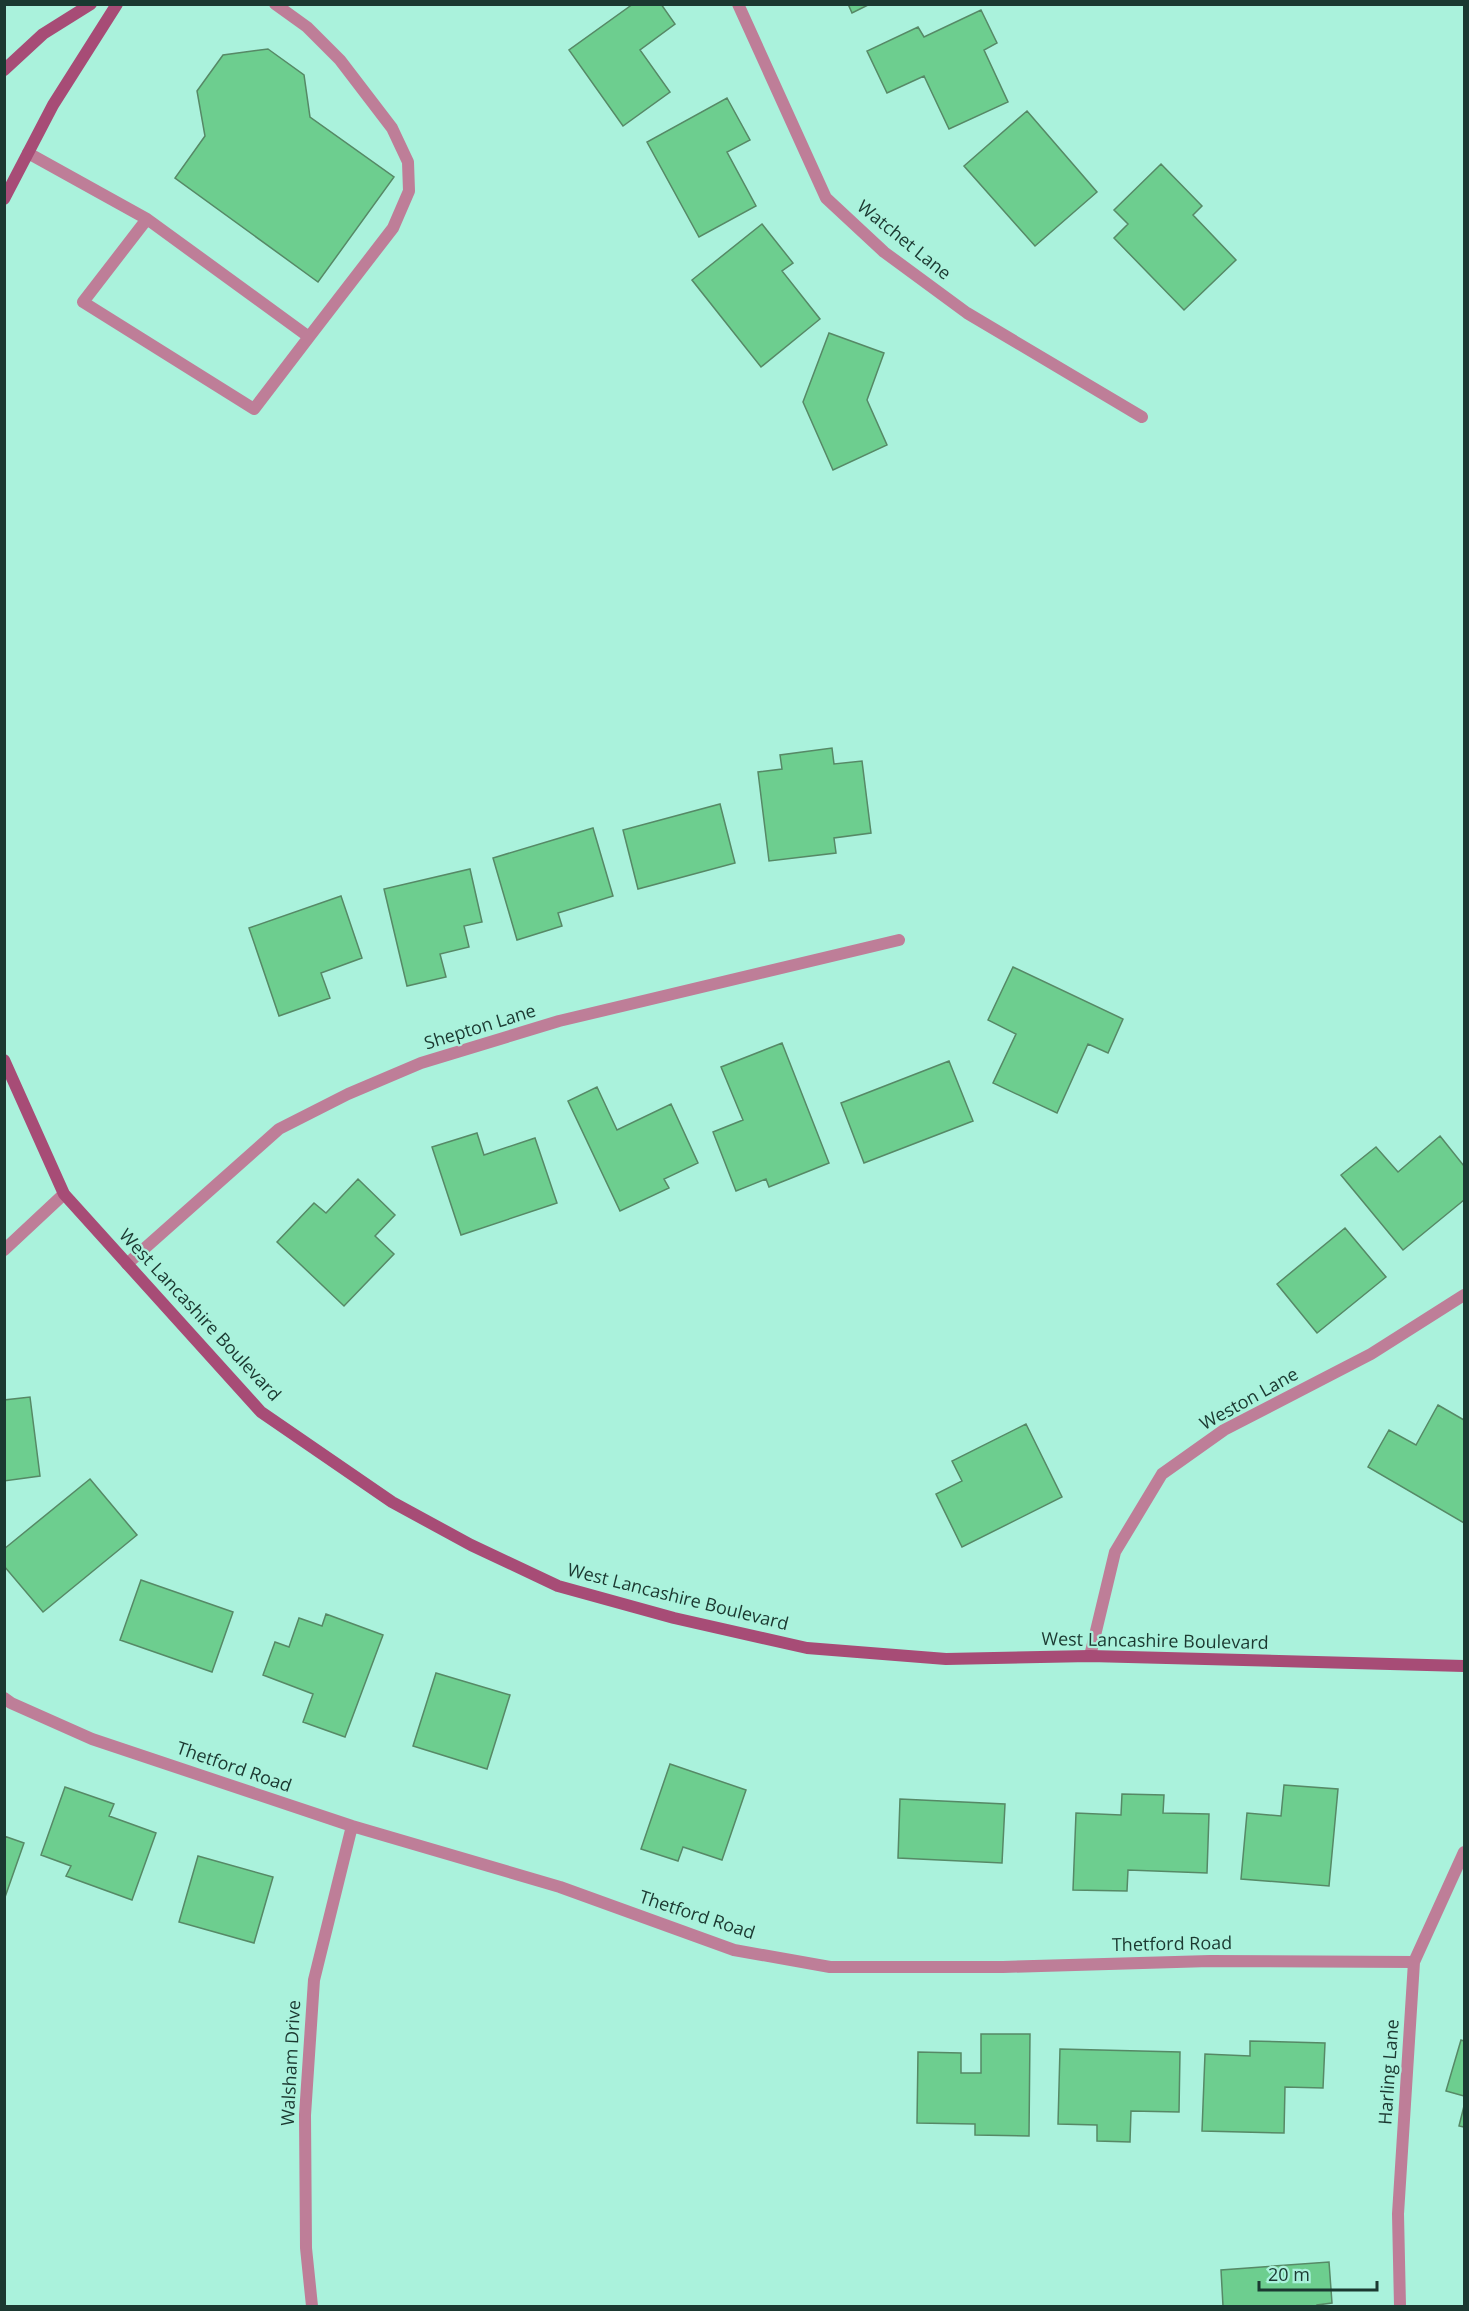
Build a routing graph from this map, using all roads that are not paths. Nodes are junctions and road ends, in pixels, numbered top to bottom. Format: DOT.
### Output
graph roads {
  1 [pos="91,4"];
  2 [pos="117,4"];
  3 [pos="275,4"];
  4 [pos="738,4"];
  5 [pos="4,70"];
  6 [pos="28,153"];
  7 [pos="4,199"];
  8 [pos="147,219"];
  9 [pos="309,337"];
  10 [pos="1142,417"];
  11 [pos="899,940"];
  12 [pos="4,1060"];
  13 [pos="64,1194"];
  14 [pos="4,1250"];
  15 [pos="127,1264"];
  16 [pos="1464,1295"];
  17 [pos="1090,1656"];
  18 [pos="1464,1665"];
  19 [pos="4,1698"];
  20 [pos="352,1826"];
  21 [pos="1464,1852"];
  22 [pos="1414,1962"];
  23 [pos="312,2307"];
  24 [pos="1400,2307"];
  1 -- 5 [label="main road"];
  2 -- 6 [label="main road"];
  3 -- 9 [label="street"];
  4 -- 10 [label="street, Watchet Lane"];
  6 -- 7 [label="main road"];
  6 -- 8 [label="street"];
  8 -- 9 [label="street"];
  8 -- 9 [label="street"];
  11 -- 15 [label="street, Shepton Lane"];
  12 -- 13 [label="main road, West Lancashire Boulevard"];
  13 -- 14 [label="street"];
  13 -- 15 [label="main road, West Lancashire Boulevard"];
  15 -- 17 [label="main road, West Lancashire Boulevard"];
  16 -- 17 [label="street, Weston Lane"];
  17 -- 18 [label="main road, West Lancashire Boulevard"];
  19 -- 20 [label="street, Thetford Road"];
  20 -- 22 [label="street, Thetford Road"];
  20 -- 23 [label="street, Walsham Drive"];
  21 -- 22 [label="street, Harling Lane"];
  22 -- 24 [label="street, Harling Lane"];
}
